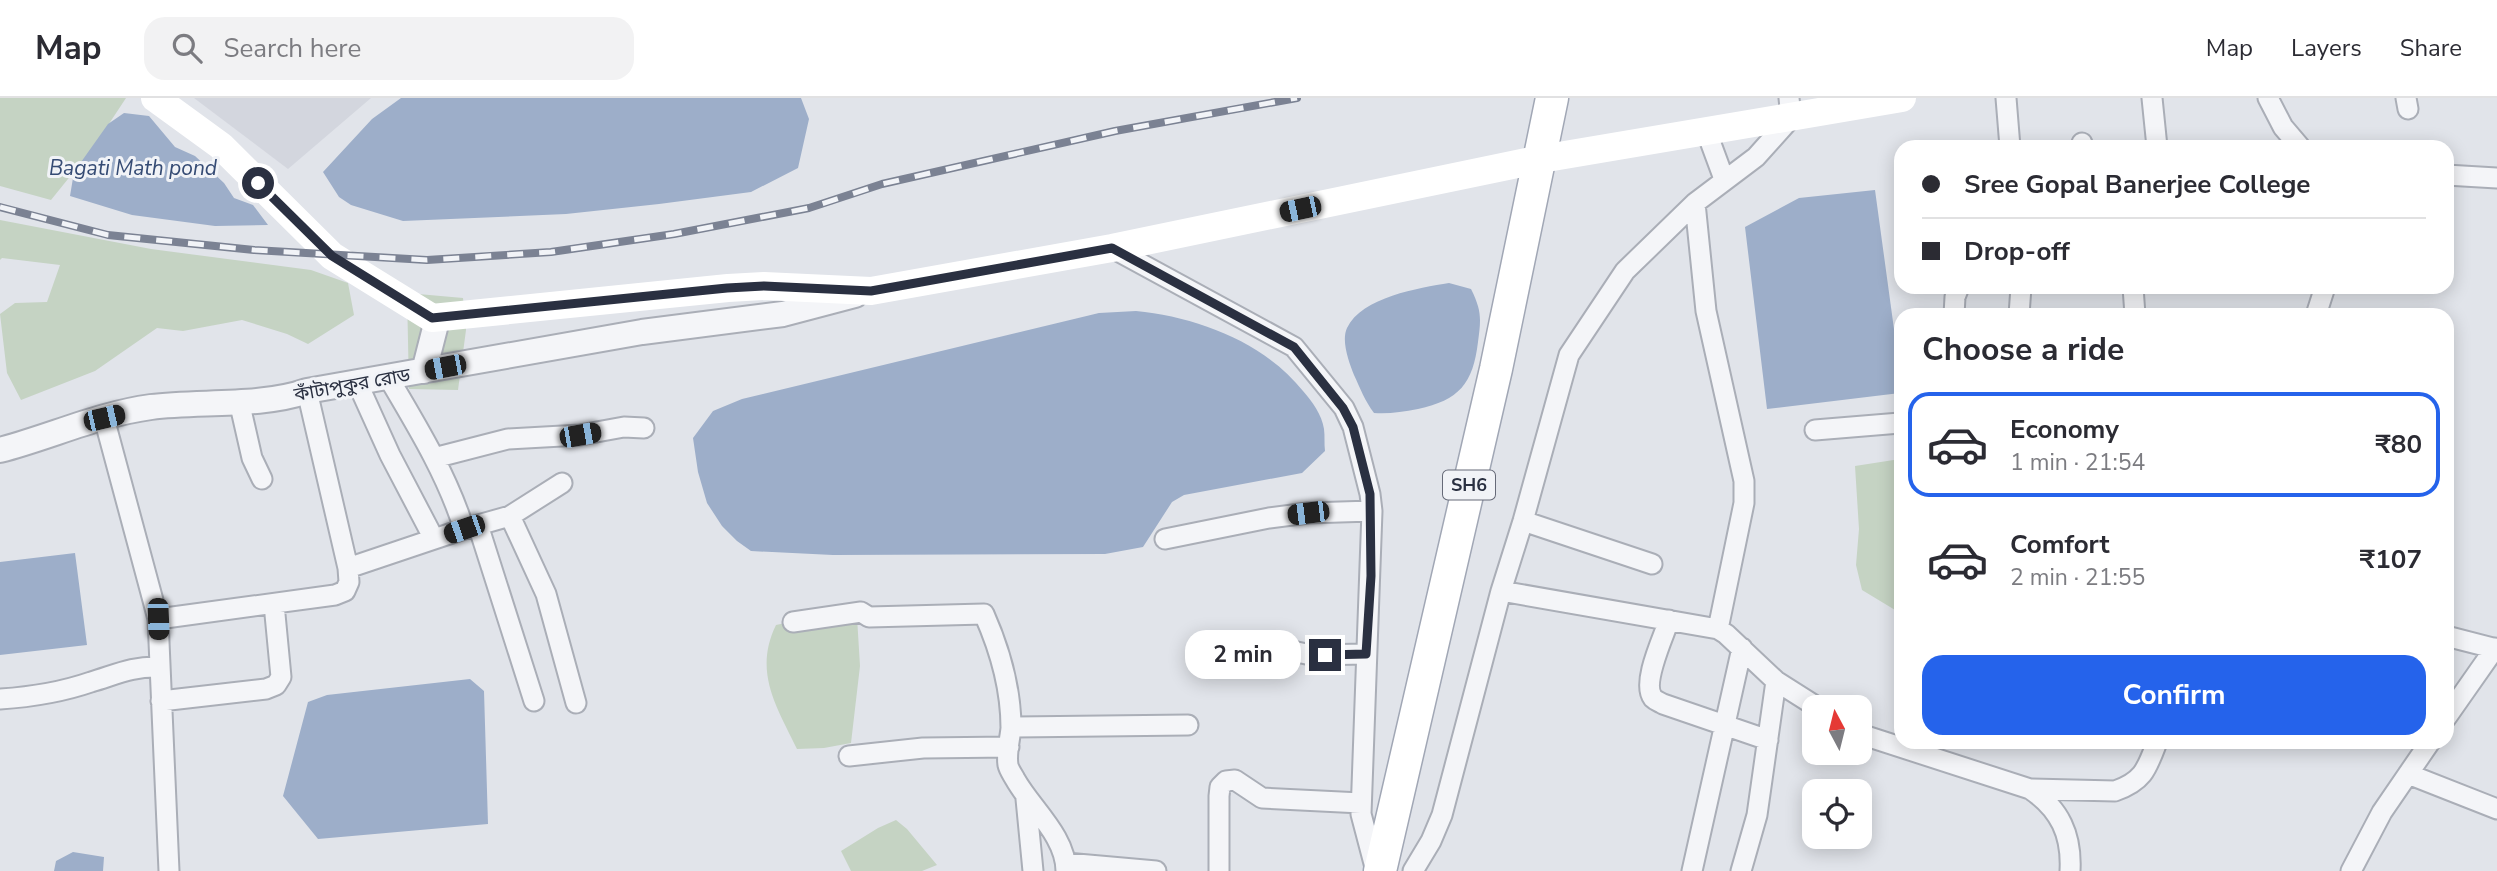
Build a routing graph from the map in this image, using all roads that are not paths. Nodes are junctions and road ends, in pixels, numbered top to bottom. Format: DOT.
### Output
graph roads {
  1 [pos="155,98"];
  2 [pos="1552,98"];
  3 [pos="1902,98"];
  4 [pos="2006,98"];
  5 [pos="2152,98"];
  6 [pos="2267,98"];
  7 [pos="1790,108"];
  8 [pos="1707,133"];
  9 [pos="2009,140"];
  10 [pos="2156,140"];
  11 [pos="2294,140"];
  12 [pos="1541,159"];
  13 [pos="2454,176"];
  14 [pos="2497,178"];
  15 [pos="1724,179"];
  16 [pos="1695,203"];
  17 [pos="1112,248"];
  18 [pos="871,291"];
  19 [pos="432,318"];
  20 [pos="424,371"];
  21 [pos="388,377"];
  22 [pos="357,382"];
  23 [pos="307,391"];
  24 [pos="239,401"];
  25 [pos="104,418"];
  26 [pos="1894,423"];
  27 [pos="644,428"];
  28 [pos="1815,430"];
  29 [pos="0,450"];
  30 [pos="434,458"];
  31 [pos="262,479"];
  32 [pos="562,483"];
  33 [pos="1372,511"];
  34 [pos="510,516"];
  35 [pos="1523,521"];
  36 [pos="471,527"];
  37 [pos="1165,538"];
  38 [pos="434,539"];
  39 [pos="1652,564"];
  40 [pos="348,568"];
  41 [pos="1501,591"];
  42 [pos="274,604"];
  43 [pos="158,619"];
  44 [pos="1670,620"];
  45 [pos="793,622"];
  46 [pos="1718,629"];
  47 [pos="2454,638"];
  48 [pos="1269,646"];
  49 [pos="1742,648"];
  50 [pos="2496,648"];
  51 [pos="1366,654"];
  52 [pos="159,667"];
  53 [pos="1776,681"];
  54 [pos="1802,697"];
  55 [pos="0,699"];
  56 [pos="161,701"];
  57 [pos="534,701"];
  58 [pos="576,703"];
  59 [pos="2454,707"];
  60 [pos="1188,724"];
  61 [pos="1725,726"];
  62 [pos="1010,737"];
  63 [pos="1872,738"];
  64 [pos="1768,740"];
  65 [pos="1894,745"];
  66 [pos="1906,749"];
  67 [pos="2154,749"];
  68 [pos="2425,749"];
  69 [pos="849,756"];
  70 [pos="2407,774"];
  71 [pos="2030,789"];
  72 [pos="1026,799"];
  73 [pos="1361,803"];
  74 [pos="2497,809"];
  75 [pos="1066,867"];
  76 [pos="169,871"];
  77 [pos="1033,871"];
  78 [pos="1150,871"];
  79 [pos="1219,871"];
  80 [pos="1378,871"];
  81 [pos="1413,871"];
  82 [pos="1692,871"];
  83 [pos="1741,871"];
  84 [pos="2070,871"];
  85 [pos="2351,871"];
  1 -- 19 [label="main road"];
  2 -- 12 [label="main road, SH6"];
  3 -- 7 [label="main road"];
  4 -- 9 [label="street"];
  5 -- 10 [label="street"];
  6 -- 11 [label="street"];
  7 -- 8 [label="main road"];
  7 -- 15 [label="street"];
  8 -- 12 [label="main road"];
  8 -- 15 [label="street"];
  12 -- 17 [label="main road"];
  12 -- 80 [label="main road, SH6"];
  13 -- 14 [label="street"];
  15 -- 16 [label="street"];
  16 -- 35 [label="street"];
  16 -- 46 [label="street"];
  17 -- 18 [label="main road"];
  17 -- 33 [label="street"];
  18 -- 19 [label="main road"];
  18 -- 20 [label="street, কাঁটাপুকুর রোড"];
  19 -- 20 [label="street"];
  20 -- 21 [label="street, কাঁটাপুকুর রোড"];
  21 -- 22 [label="street, কাঁটাপুকুর রোড"];
  21 -- 30 [label="street"];
  22 -- 23 [label="street, কাঁটাপুকুর রোড"];
  22 -- 38 [label="street"];
  23 -- 24 [label="street, কাঁটাপুকুর রোড"];
  23 -- 40 [label="street"];
  24 -- 25 [label="street, কাঁটাপুকুর রোড"];
  24 -- 31 [label="street"];
  25 -- 29 [label="street, কাঁটাপুকুর রোড"];
  25 -- 43 [label="street"];
  26 -- 28 [label="street"];
  27 -- 30 [label="street"];
  30 -- 36 [label="street"];
  32 -- 34 [label="street"];
  33 -- 37 [label="street"];
  33 -- 51 [label="street"];
  34 -- 36 [label="street"];
  34 -- 58 [label="street"];
  35 -- 39 [label="street"];
  35 -- 41 [label="street"];
  36 -- 38 [label="street"];
  36 -- 57 [label="street"];
  38 -- 40 [label="street"];
  40 -- 42 [label="street"];
  41 -- 44 [label="street"];
  41 -- 81 [label="street"];
  42 -- 43 [label="street"];
  42 -- 56 [label="street"];
  43 -- 52 [label="street"];
  44 -- 46 [label="street"];
  44 -- 61 [label="street"];
  45 -- 62 [label="street"];
  46 -- 49 [label="street"];
  47 -- 50 [label="street"];
  48 -- 51 [label="street"];
  49 -- 53 [label="street"];
  49 -- 61 [label="street"];
  50 -- 59 [label="street"];
  51 -- 73 [label="street"];
  52 -- 55 [label="street"];
  52 -- 56 [label="street"];
  53 -- 54 [label="street"];
  53 -- 64 [label="street"];
  56 -- 76 [label="street"];
  60 -- 62 [label="street"];
  61 -- 64 [label="street"];
  61 -- 82 [label="street"];
  62 -- 69 [label="street"];
  62 -- 72 [label="street"];
  63 -- 65 [label="street"];
  64 -- 83 [label="street"];
  66 -- 71 [label="street"];
  67 -- 71 [label="street"];
  68 -- 70 [label="street"];
  70 -- 74 [label="street"];
  70 -- 85 [label="street"];
  71 -- 84 [label="street"];
  72 -- 75 [label="street"];
  72 -- 77 [label="street"];
  73 -- 79 [label="street"];
  73 -- 80 [label="street"];
  75 -- 78 [label="street"];
}
